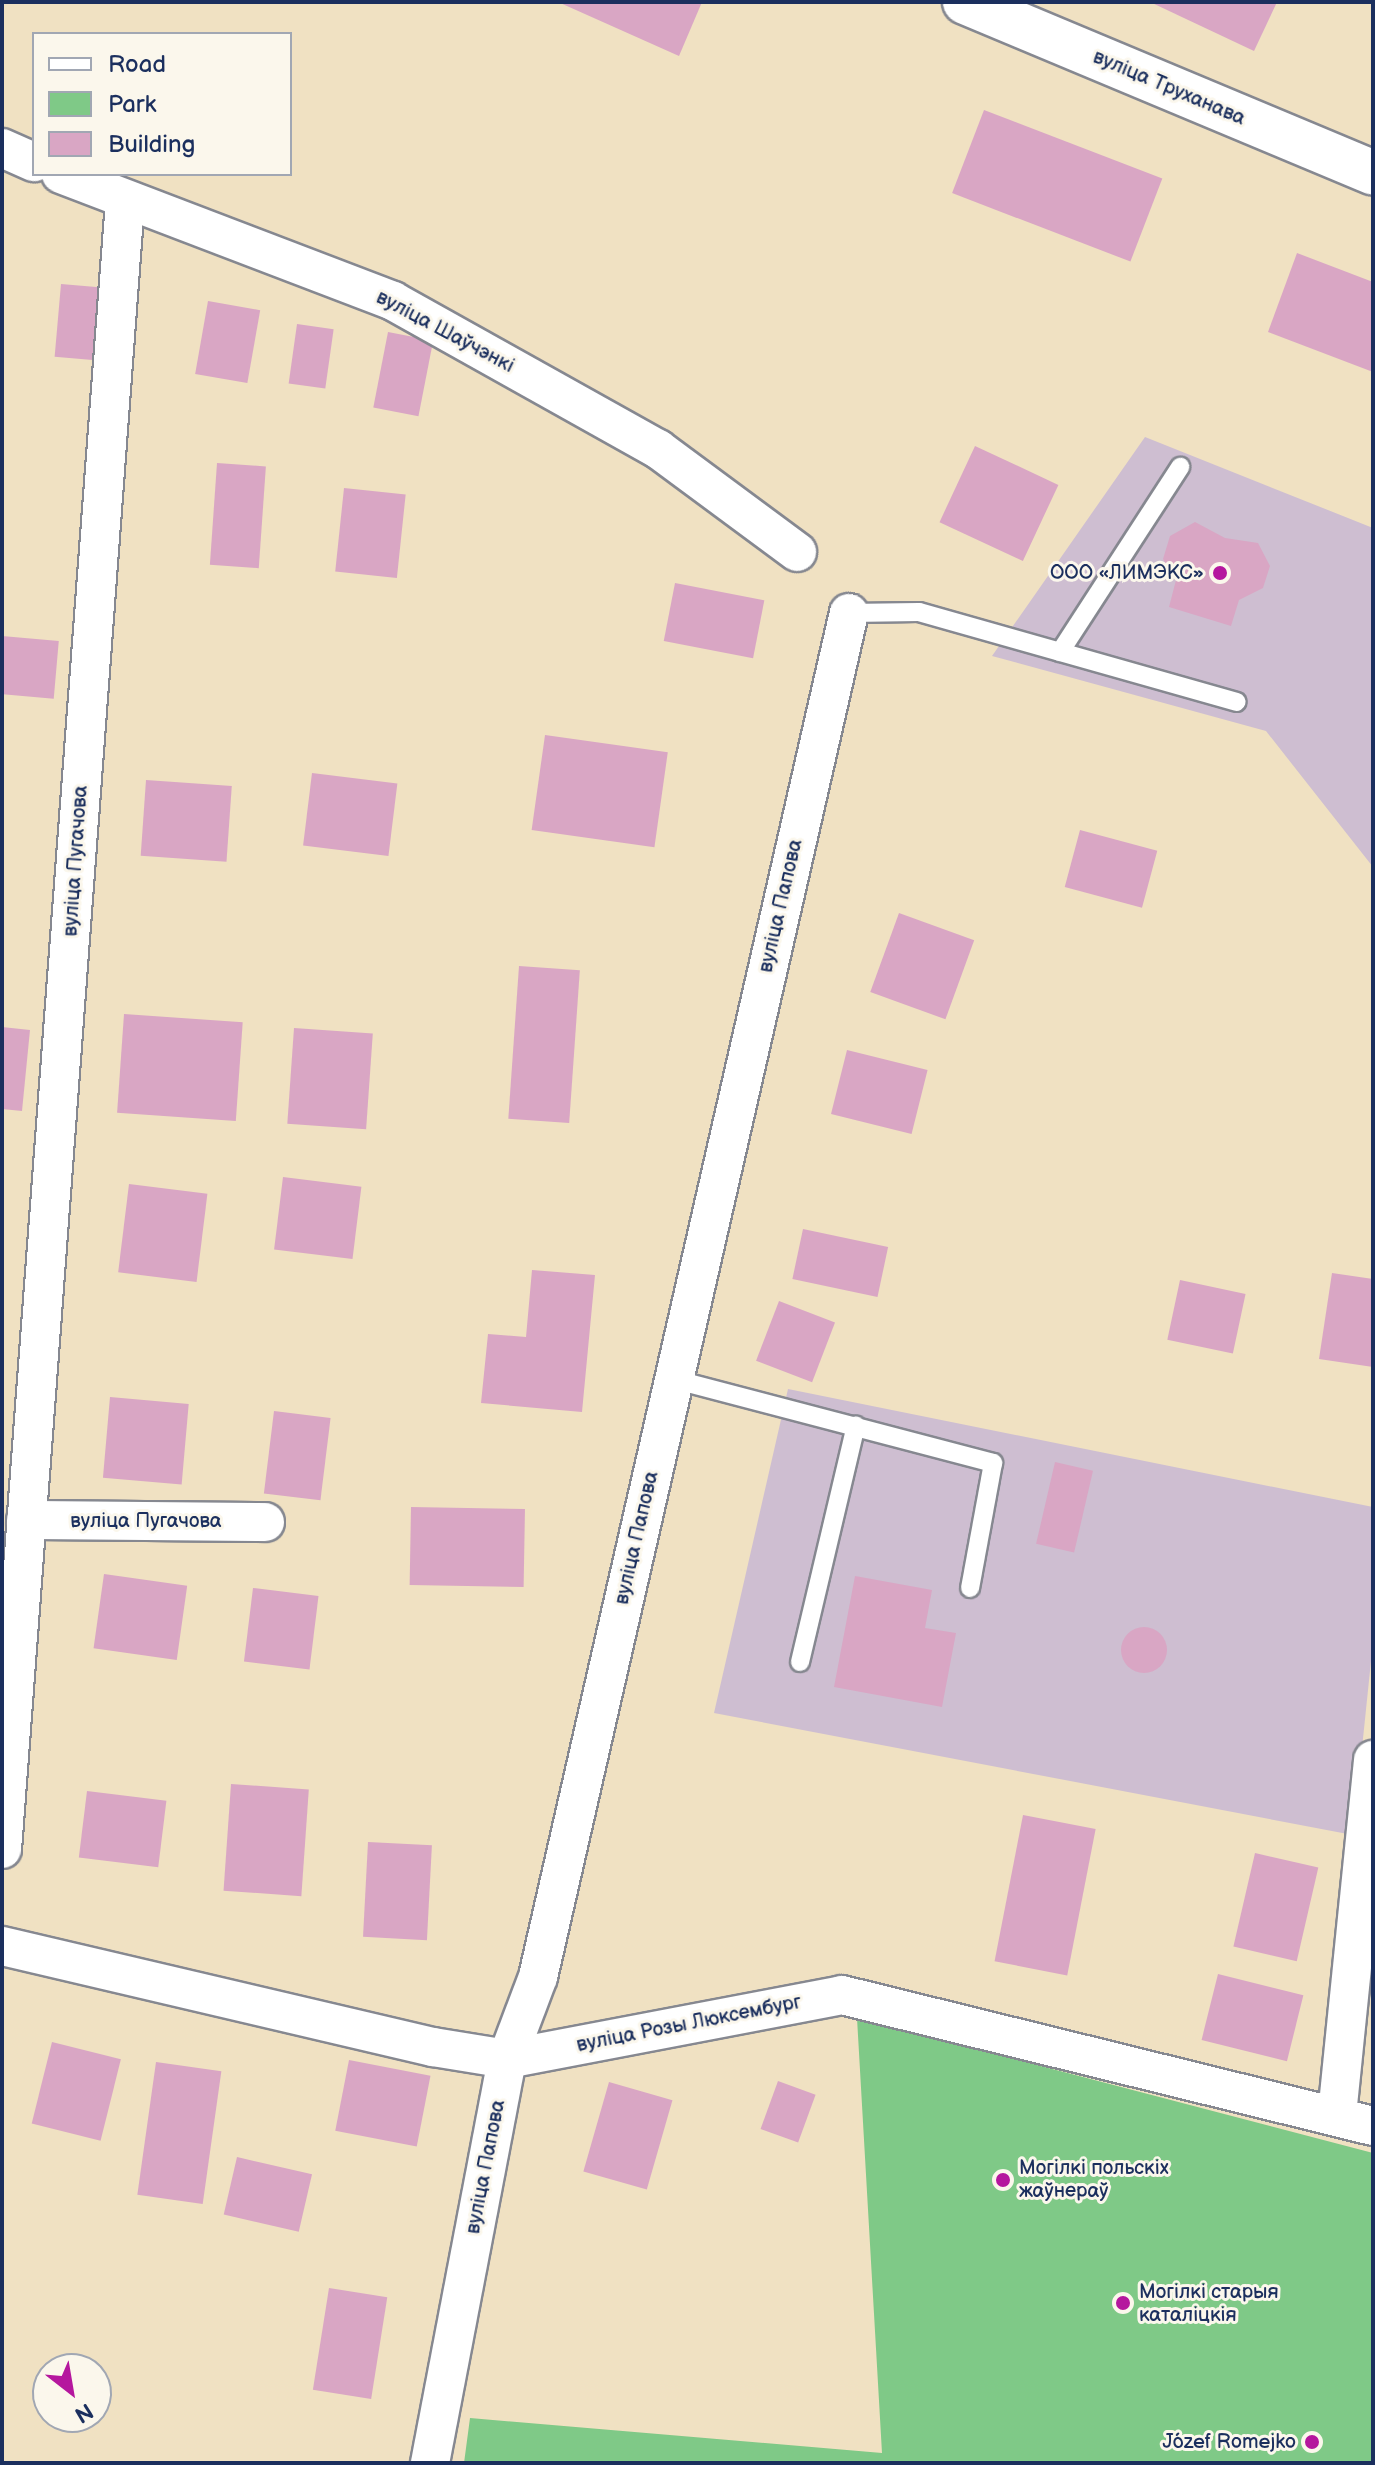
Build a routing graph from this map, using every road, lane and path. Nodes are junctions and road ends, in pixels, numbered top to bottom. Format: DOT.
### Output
graph roads {
  1 [pos="965,2"];
  2 [pos="2,148"];
  3 [pos="32,161"];
  4 [pos="1373,173"];
  5 [pos="66,176"];
  6 [pos="125,202"];
  7 [pos="1180,467"];
  8 [pos="797,552"];
  9 [pos="849,613"];
  10 [pos="1060,652"];
  11 [pos="1237,702"];
  12 [pos="673,1379"];
  13 [pos="856,1426"];
  14 [pos="26,1520"];
  15 [pos="265,1522"];
  16 [pos="970,1588"];
  17 [pos="800,1662"];
  18 [pos="1373,1760"];
  19 [pos="2,1849"];
  20 [pos="2,1946"];
  21 [pos="507,2059"];
  22 [pos="1337,2115"];
  23 [pos="1373,2126"];
  24 [pos="430,2463"];
  1 -- 4 [label="main road, вуліца Труханава"];
  2 -- 3 [label="street"];
  5 -- 6 [label="street, вуліца Шаўчэнкі"];
  6 -- 8 [label="street, вуліца Шаўчэнкі"];
  6 -- 14 [label="street, вуліца Пугачова"];
  7 -- 10 [label="lane"];
  9 -- 10 [label="lane"];
  9 -- 12 [label="street, вуліца Папова"];
  10 -- 11 [label="lane"];
  12 -- 13 [label="lane"];
  12 -- 21 [label="street, вуліца Папова"];
  13 -- 16 [label="lane"];
  13 -- 17 [label="lane"];
  14 -- 15 [label="street, вуліца Пугачова"];
  14 -- 19 [label="street, вуліца Пугачова"];
  18 -- 22 [label="street"];
  20 -- 21 [label="street, вуліца Розы Люксембург"];
  21 -- 22 [label="street, вуліца Розы Люксембург"];
  21 -- 24 [label="street, вуліца Папова"];
  22 -- 23 [label="street, вуліца Розы Люксембург"];
}
